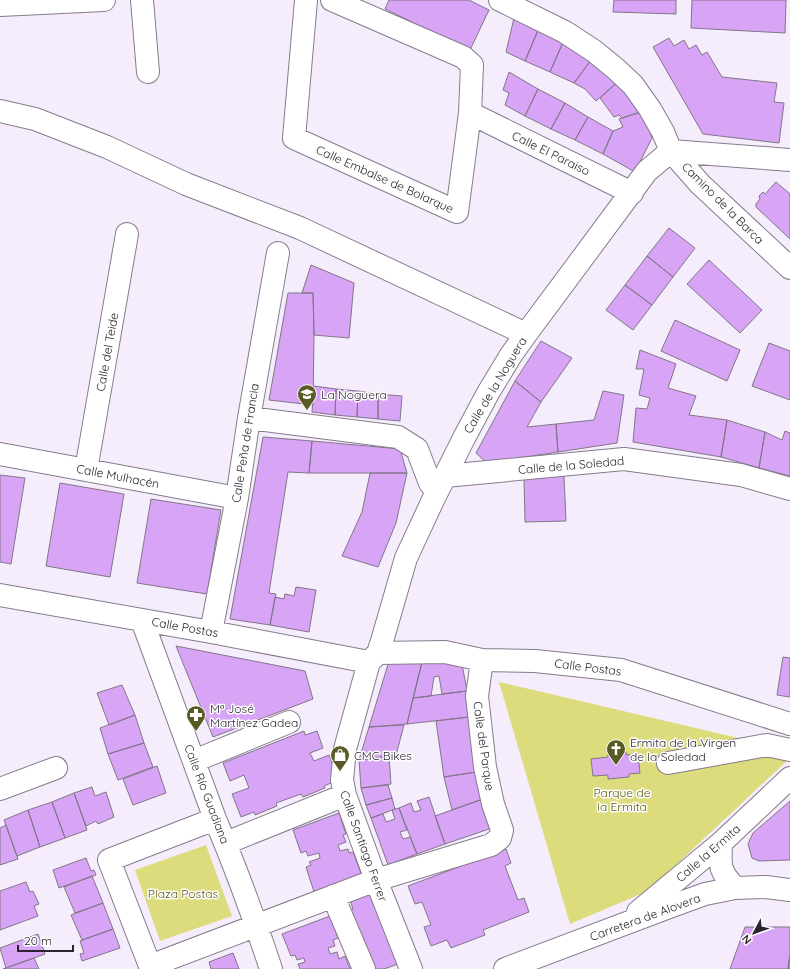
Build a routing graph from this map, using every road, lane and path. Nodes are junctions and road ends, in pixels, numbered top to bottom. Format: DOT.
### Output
graph roads {
  1 [pos="104,0"];
  2 [pos="142,0"];
  3 [pos="306,0"];
  4 [pos="332,0"];
  5 [pos="500,0"];
  6 [pos="0,5"];
  7 [pos="148,72"];
  8 [pos="0,111"];
  9 [pos="470,112"];
  10 [pos="671,151"];
  11 [pos="790,160"];
  12 [pos="632,193"];
  13 [pos="127,234"];
  14 [pos="278,253"];
  15 [pos="790,268"];
  16 [pos="526,334"];
  17 [pos="249,418"];
  18 [pos="0,454"];
  19 [pos="86,470"];
  20 [pos="441,484"];
  21 [pos="790,489"];
  22 [pos="237,498"];
  23 [pos="0,595"];
  24 [pos="142,620"];
  25 [pos="211,632"];
  26 [pos="373,658"];
  27 [pos="482,660"];
  28 [pos="289,722"];
  29 [pos="790,724"];
  30 [pos="790,750"];
  31 [pos="194,761"];
  32 [pos="668,763"];
  33 [pos="56,768"];
  34 [pos="790,778"];
  35 [pos="0,789"];
  36 [pos="345,795"];
  37 [pos="215,819"];
  38 [pos="226,843"];
  39 [pos="721,843"];
  40 [pos="376,880"];
  41 [pos="735,888"];
  42 [pos="790,890"];
  43 [pos="333,896"];
  44 [pos="623,924"];
  45 [pos="256,926"];
  46 [pos="271,969"];
  47 [pos="364,969"];
  48 [pos="411,969"];
  49 [pos="504,969"];
  1 -- 6 [label="street"];
  2 -- 7 [label="street"];
  3 -- 9 [label="street, Calle Embalse de Bolarque"];
  4 -- 9 [label="street, Calle Embalse de Bolarque"];
  5 -- 10 [label="street, Camino de la Barca"];
  8 -- 16 [label="street"];
  9 -- 12 [label="street, Calle El Paraiso"];
  10 -- 11 [label="street"];
  10 -- 12 [label="street, Calle de la Noguera"];
  10 -- 15 [label="street, Camino de la Barca"];
  12 -- 16 [label="street, Calle de la Noguera"];
  13 -- 19 [label="street, Calle del Teide"];
  14 -- 17 [label="street, Calle Peña de Francia"];
  16 -- 20 [label="street, Calle de la Noguera"];
  17 -- 20 [label="street"];
  17 -- 22 [label="street, Calle Peña de Francia"];
  18 -- 19 [label="street, Calle Mulhacén"];
  19 -- 22 [label="street, Calle Mulhacén"];
  20 -- 21 [label="street, Calle de la Soledad"];
  20 -- 26 [label="street, Calle de la Noguera"];
  22 -- 25 [label="street, Calle Peña de Francia"];
  23 -- 24 [label="street, Calle Postas"];
  24 -- 25 [label="street, Calle Postas"];
  24 -- 31 [label="street, Calle Río Guadiana"];
  25 -- 26 [label="street, Calle Postas"];
  26 -- 27 [label="street, Calle Postas"];
  26 -- 36 [label="street, Calle Santiago Ferrer"];
  27 -- 29 [label="street, Calle Postas"];
  27 -- 40 [label="street, Calle del Parque"];
  28 -- 31 [label="street"];
  30 -- 32 [label="street"];
  31 -- 37 [label="street, Calle Río Guadiana"];
  33 -- 35 [label="street"];
  34 -- 39 [label="street, Calle la Ermita"];
  36 -- 38 [label="street"];
  36 -- 40 [label="street, Calle Santiago Ferrer"];
  37 -- 38 [label="street, Calle Río Guadiana"];
  37 -- 45 [label="street"];
  38 -- 45 [label="street, Calle Río Guadiana"];
  39 -- 41 [label="street"];
  39 -- 44 [label="street, Calle la Ermita"];
  40 -- 43 [label="street"];
  40 -- 48 [label="street, Calle Santiago Ferrer"];
  41 -- 42 [label="street, Carretera de Alovera"];
  41 -- 44 [label="street, Carretera de Alovera"];
  43 -- 45 [label="street"];
  43 -- 47 [label="street"];
  44 -- 49 [label="street, Carretera de Alovera"];
  45 -- 46 [label="street, Calle Río Guadiana"];
}
